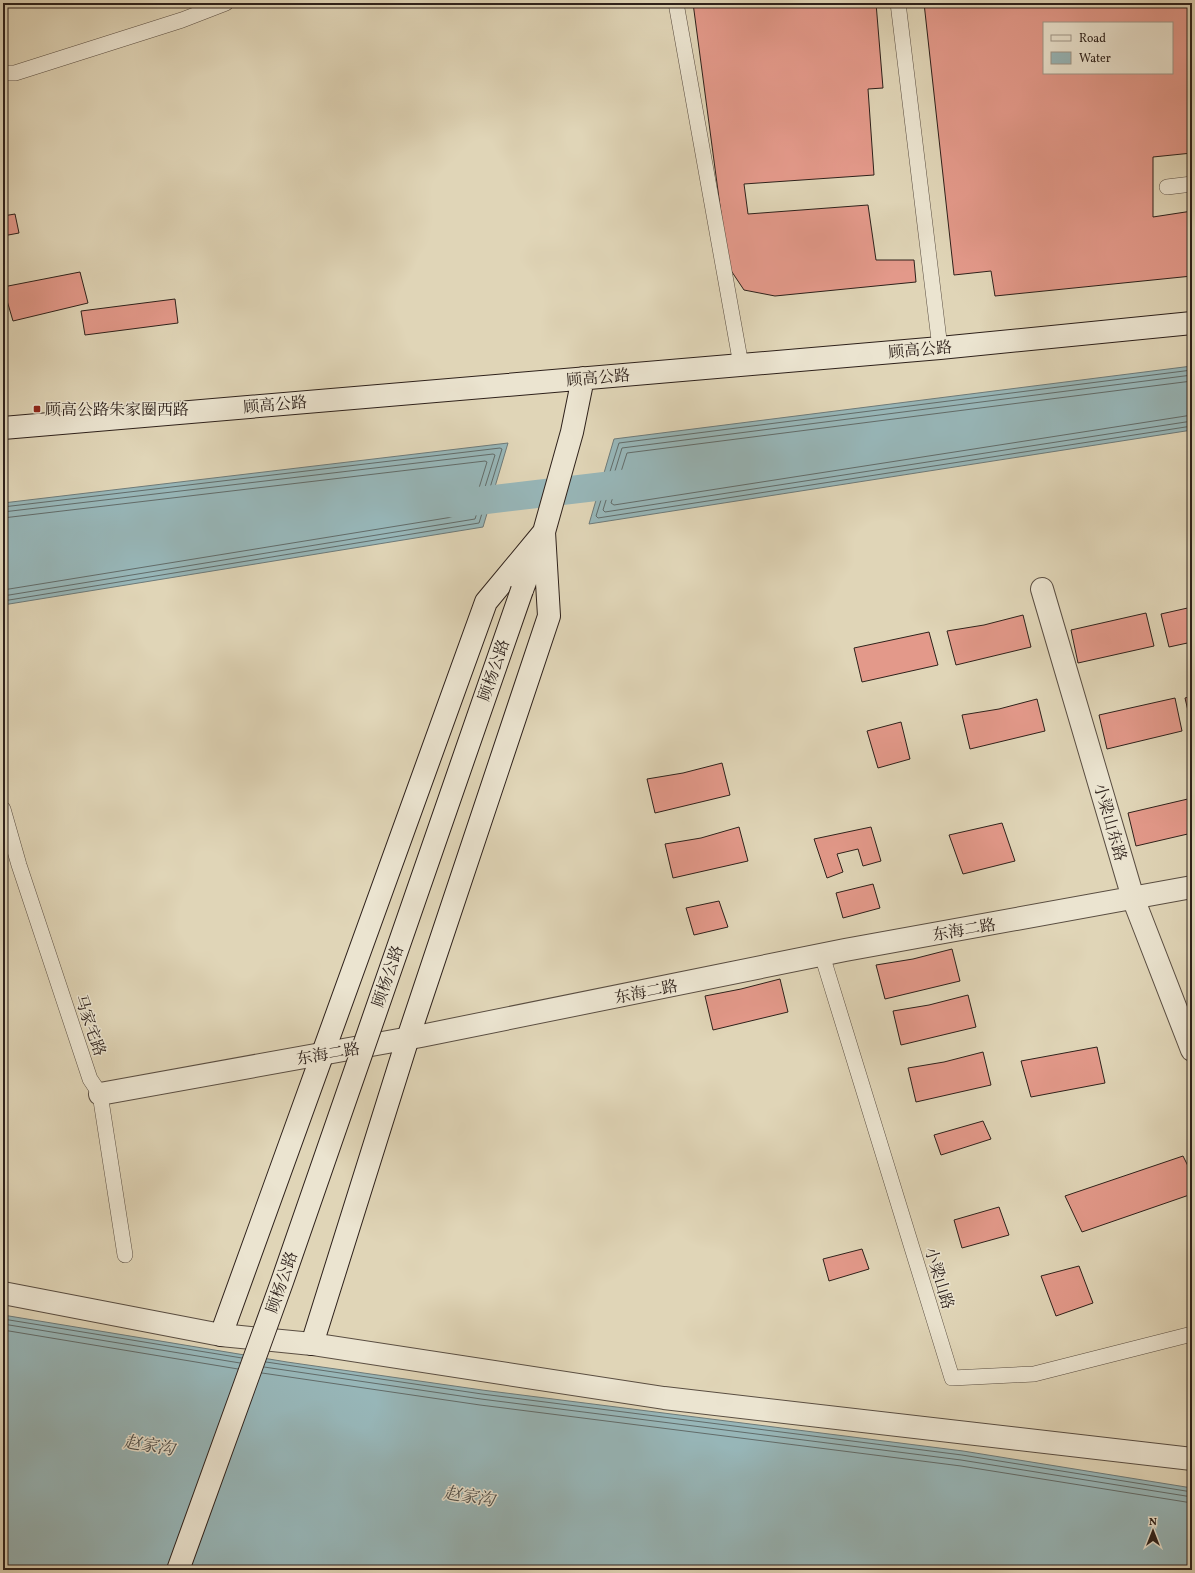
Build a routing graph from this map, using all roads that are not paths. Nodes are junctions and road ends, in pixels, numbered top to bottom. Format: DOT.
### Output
graph roads {
  1 [pos="226,3"];
  2 [pos="676,3"];
  3 [pos="898,3"];
  4 [pos="3,73"];
  5 [pos="1192,184"];
  6 [pos="1167,187"];
  7 [pos="1192,324"];
  8 [pos="940,348"];
  9 [pos="741,365"];
  10 [pos="583,378"];
  11 [pos="3,428"];
  12 [pos="546,524"];
  13 [pos="1042,589"];
  14 [pos="3,810"];
  15 [pos="1192,887"];
  16 [pos="1133,898"];
  17 [pos="822,955"];
  18 [pos="408,1038"];
  19 [pos="1192,1050"];
  20 [pos="322,1054"];
  21 [pos="100,1094"];
  22 [pos="125,1255"];
  23 [pos="3,1293"];
  24 [pos="1192,1334"];
  25 [pos="221,1335"];
  26 [pos="312,1344"];
  27 [pos="1192,1459"];
  28 [pos="178,1570"];
  1 -- 4 [label="lane"];
  2 -- 9 [label="lane"];
  3 -- 8 [label="lane"];
  5 -- 6 [label="lane"];
  7 -- 8 [label="street, 顾高公路"];
  8 -- 9 [label="street, 顾高公路"];
  9 -- 10 [label="street, 顾高公路"];
  10 -- 11 [label="street, 顾高公路"];
  10 -- 12 [label="street, 顾杨公路"];
  12 -- 18 [label="street"];
  12 -- 20 [label="street"];
  12 -- 28 [label="street, 顾杨公路, bridge"];
  13 -- 16 [label="street, 小梁山东路"];
  14 -- 21 [label="lane, 马家宅路"];
  15 -- 16 [label="street, 东海二路"];
  16 -- 17 [label="street, 东海二路"];
  16 -- 19 [label="street, 小梁山东路"];
  17 -- 18 [label="street, 东海二路"];
  17 -- 24 [label="lane, 小梁山路"];
  18 -- 20 [label="street, 东海二路"];
  18 -- 26 [label="street"];
  20 -- 21 [label="street, 东海二路"];
  20 -- 25 [label="street"];
  21 -- 22 [label="lane, 马家宅路"];
  23 -- 25 [label="street"];
  25 -- 26 [label="street"];
  26 -- 27 [label="street"];
}
